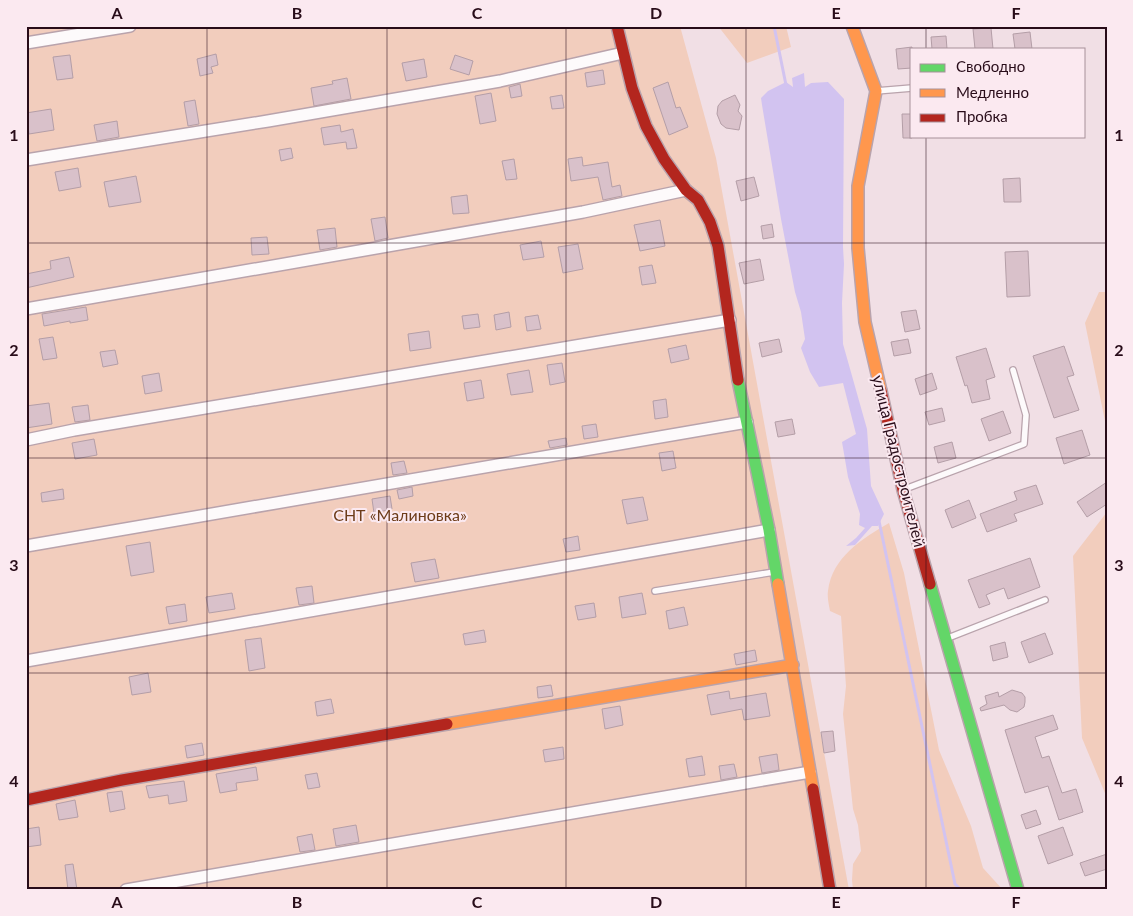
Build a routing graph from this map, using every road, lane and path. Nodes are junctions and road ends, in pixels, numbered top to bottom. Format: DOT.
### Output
graph roads {
  1 [pos="130,26"];
  2 [pos="617,26"];
  3 [pos="852,26"];
  4 [pos="26,43"];
  5 [pos="623,53"];
  6 [pos="910,88"];
  7 [pos="876,91"];
  8 [pos="26,160"];
  9 [pos="686,190"];
  10 [pos="26,309"];
  11 [pos="730,320"];
  12 [pos="1013,370"];
  13 [pos="747,422"];
  14 [pos="26,440"];
  15 [pos="903,490"];
  16 [pos="769,530"];
  17 [pos="26,546"];
  18 [pos="776,571"];
  19 [pos="655,591"];
  20 [pos="1044,600"];
  21 [pos="946,638"];
  22 [pos="26,661"];
  23 [pos="793,665"];
  24 [pos="810,772"];
  25 [pos="26,800"];
  26 [pos="126,890"];
  27 [pos="830,890"];
  28 [pos="1018,890"];
  1 -- 4 [label="street"];
  2 -- 5 [label="street"];
  3 -- 7 [label="street"];
  5 -- 8 [label="street"];
  5 -- 9 [label="street"];
  6 -- 7 [label="lane"];
  7 -- 15 [label="street, улица Градостроителей"];
  9 -- 10 [label="street"];
  9 -- 11 [label="street"];
  11 -- 13 [label="street"];
  11 -- 14 [label="street"];
  12 -- 15 [label="lane"];
  13 -- 16 [label="street"];
  13 -- 17 [label="street"];
  15 -- 21 [label="street, улица Градостроителей"];
  16 -- 18 [label="street"];
  16 -- 22 [label="street"];
  18 -- 19 [label="lane"];
  18 -- 23 [label="street"];
  20 -- 21 [label="lane"];
  21 -- 28 [label="street, улица Градостроителей"];
  23 -- 24 [label="street"];
  23 -- 25 [label="street"];
  24 -- 26 [label="street"];
  24 -- 27 [label="street"];
}
